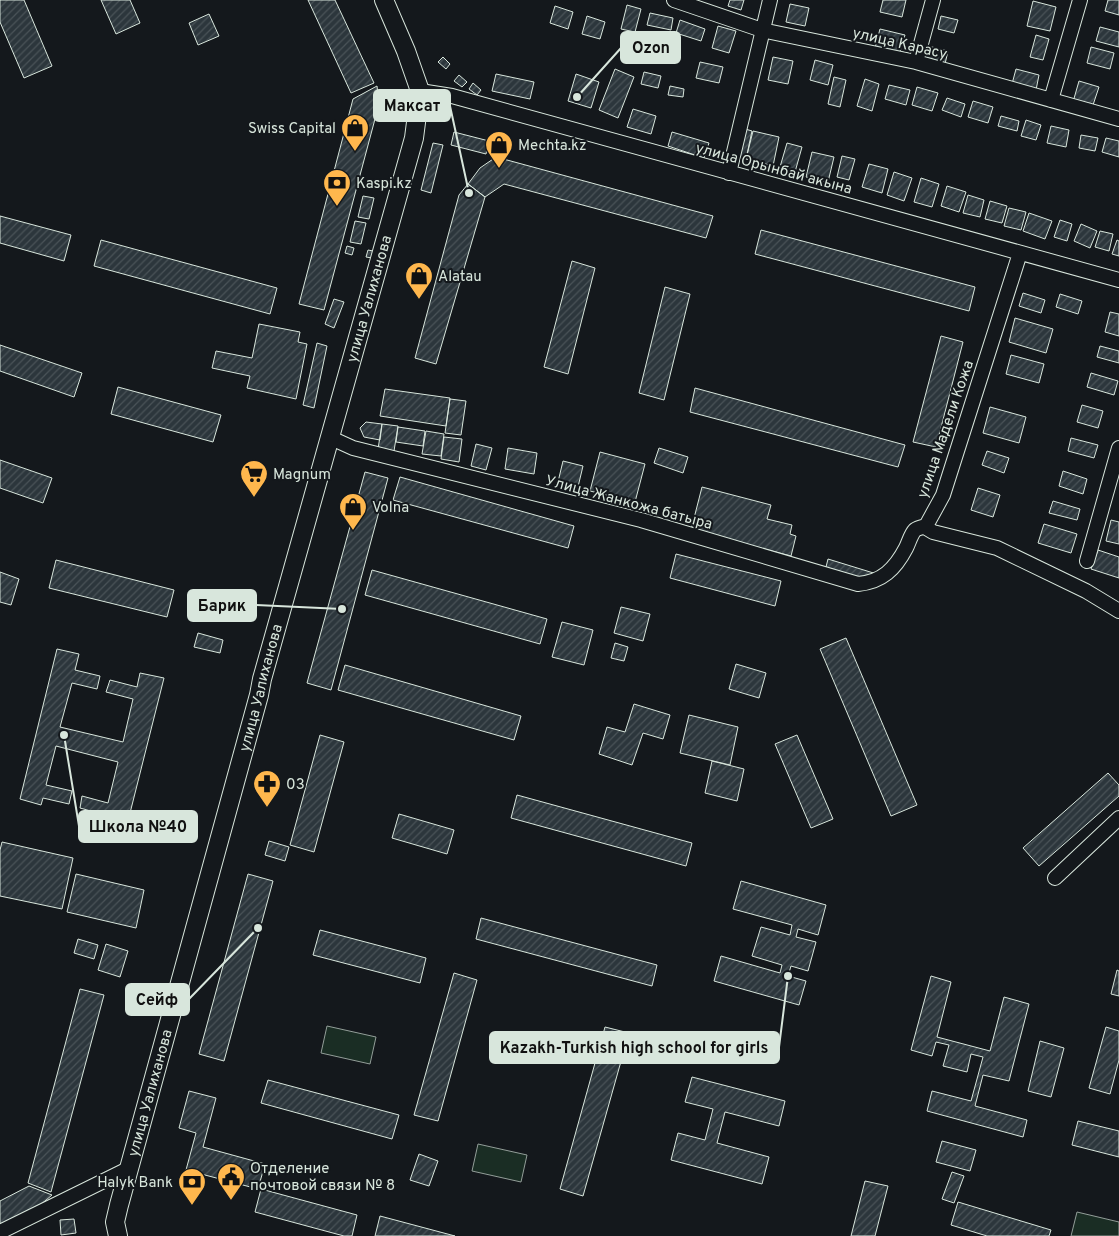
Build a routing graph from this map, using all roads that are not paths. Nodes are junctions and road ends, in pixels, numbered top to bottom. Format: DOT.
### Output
graph roads {
  1 [pos="384,0"];
  2 [pos="674,0"];
  3 [pos="770,0"];
  4 [pos="933,0"];
  5 [pos="1080,0"];
  6 [pos="762,30"];
  7 [pos="916,62"];
  8 [pos="420,91"];
  9 [pos="1051,100"];
  10 [pos="1119,119"];
  11 [pos="729,173"];
  12 [pos="1020,253"];
  13 [pos="1119,280"];
  14 [pos="331,438"];
  15 [pos="1119,448"];
  16 [pos="926,526"];
  17 [pos="905,550"];
  18 [pos="1087,561"];
  19 [pos="1119,611"];
  20 [pos="1119,818"];
  21 [pos="1055,878"];
  22 [pos="128,1169"];
  23 [pos="0,1232"];
  24 [pos="118,1236"];
  1 -- 8 [label="main road, улица Уалиханова"];
  2 -- 6 [label="street, улица Карасу"];
  3 -- 6 [label="street"];
  4 -- 7 [label="street"];
  5 -- 9 [label="street"];
  6 -- 7 [label="street, улица Карасу"];
  6 -- 11 [label="street"];
  7 -- 9 [label="street, улица Карасу"];
  8 -- 11 [label="street, улица Орынбай акына"];
  8 -- 14 [label="main road, улица Уалиханова"];
  9 -- 10 [label="street, улица Карасу"];
  11 -- 12 [label="street, улица Орынбай акына"];
  12 -- 13 [label="street, улица Орынбай акына"];
  12 -- 16 [label="street, улица Мадели Кожа"];
  14 -- 17 [label="street, Улица Жанкожа батыра"];
  14 -- 22 [label="main road, улица Уалиханова"];
  15 -- 18 [label="street"];
  16 -- 17 [label="street, улица Мадели Кожа"];
  16 -- 19 [label="street"];
  20 -- 21 [label="street"];
  22 -- 23 [label="street"];
  22 -- 24 [label="main road, улица Уалиханова"];
}
